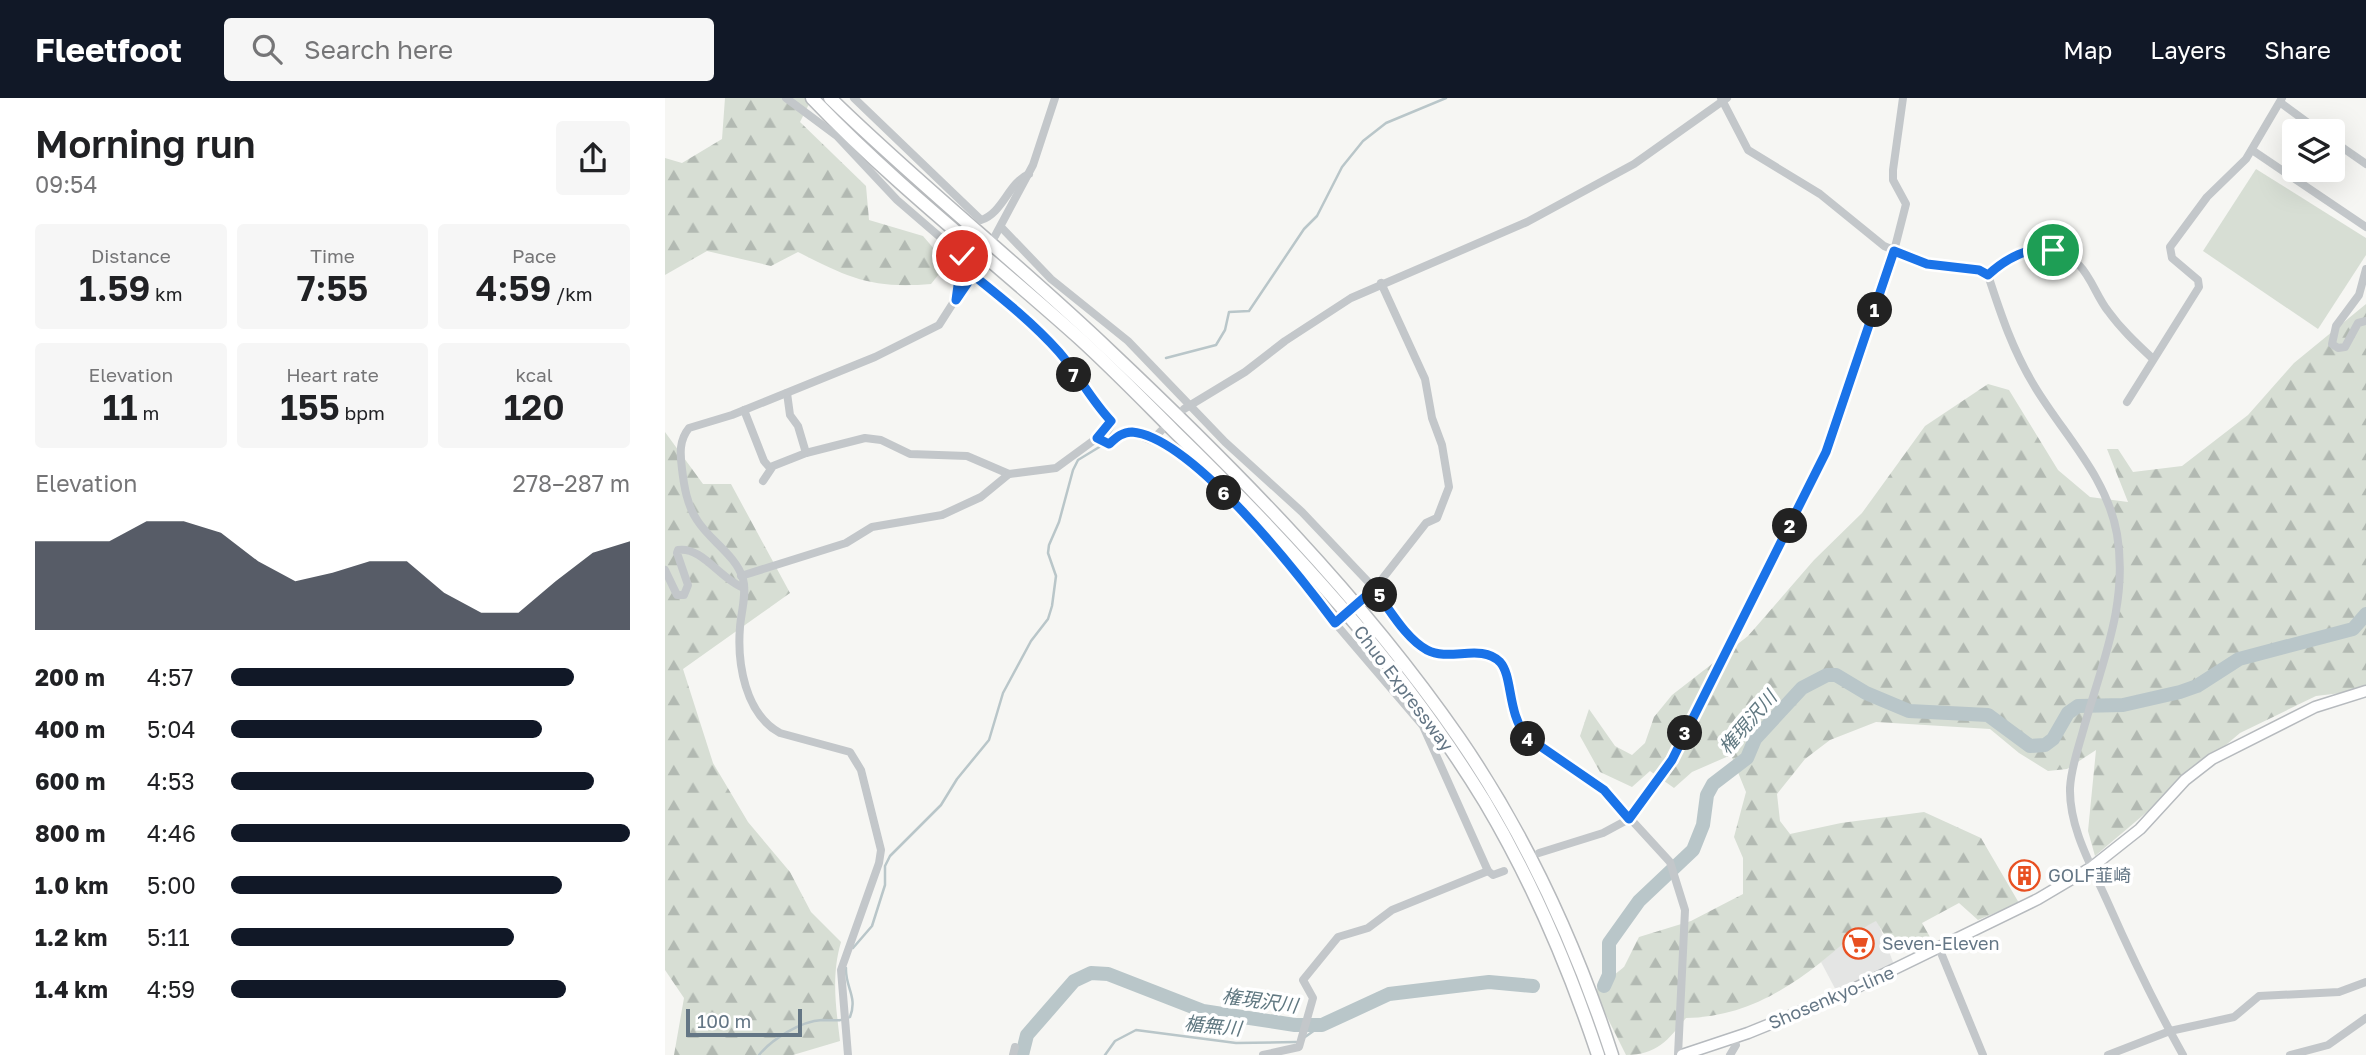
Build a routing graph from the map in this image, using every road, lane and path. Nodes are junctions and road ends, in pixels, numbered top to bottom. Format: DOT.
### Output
graph roads {
  1 [pos="786,98"];
  2 [pos="812,98"];
  3 [pos="830,98"];
  4 [pos="854,98"];
  5 [pos="1055,98"];
  6 [pos="1903,98"];
  7 [pos="1724,99"];
  8 [pos="2282,100"];
  9 [pos="2305,119"];
  10 [pos="2345,149"];
  11 [pos="2252,150"];
  12 [pos="2366,164"];
  13 [pos="1028,174"];
  14 [pos="1000,227"];
  15 [pos="2366,227"];
  16 [pos="995,236"];
  17 [pos="1894,251"];
  18 [pos="978,264"];
  19 [pos="2366,269"];
  20 [pos="973,275"];
  21 [pos="1988,275"];
  22 [pos="1381,283"];
  23 [pos="956,300"];
  24 [pos="2366,321"];
  25 [pos="2152,358"];
  26 [pos="787,393"];
  27 [pos="2127,402"];
  28 [pos="1187,407"];
  29 [pos="744,410"];
  30 [pos="1161,431"];
  31 [pos="1097,438"];
  32 [pos="1152,440"];
  33 [pos="806,453"];
  34 [pos="770,468"];
  35 [pos="1009,474"];
  36 [pos="763,481"];
  37 [pos="665,570"];
  38 [pos="741,576"];
  39 [pos="744,588"];
  40 [pos="1373,590"];
  41 [pos="1336,622"];
  42 [pos="2366,691"];
  43 [pos="1629,819"];
  44 [pos="1539,853"];
  45 [pos="2092,867"];
  46 [pos="1488,871"];
  47 [pos="1504,871"];
  48 [pos="1939,948"];
  49 [pos="2366,982"];
  50 [pos="2366,1018"];
  51 [pos="2169,1031"];
  52 [pos="1733,1038"];
  53 [pos="1608,1054"];
  54 [pos="848,1055"];
  55 [pos="1263,1055"];
  56 [pos="1680,1055"];
  57 [pos="1730,1055"];
  58 [pos="1983,1055"];
  59 [pos="2108,1055"];
  60 [pos="2183,1055"];
  61 [pos="2290,1055"];
  1 -- 23 [label="street"];
  2 -- 53 [label="highway, Chuo Expressway"];
  3 -- 53 [label="highway, Chuo Expressway"];
  4 -- 13 [label="street"];
  5 -- 13 [label="street"];
  6 -- 17 [label="street"];
  7 -- 17 [label="street"];
  7 -- 22 [label="street"];
  8 -- 9 [label="street"];
  8 -- 11 [label="street"];
  10 -- 12 [label="street"];
  11 -- 15 [label="street"];
  11 -- 25 [label="street"];
  13 -- 14 [label="street"];
  14 -- 16 [label="street"];
  14 -- 28 [label="street"];
  17 -- 21 [label="street"];
  17 -- 43 [label="street"];
  18 -- 20 [label="street"];
  19 -- 24 [label="street"];
  20 -- 23 [label="street"];
  20 -- 31 [label="street"];
  21 -- 25 [label="street"];
  21 -- 45 [label="street"];
  22 -- 28 [label="street"];
  22 -- 40 [label="street"];
  23 -- 26 [label="street"];
  25 -- 27 [label="street"];
  26 -- 29 [label="street"];
  26 -- 33 [label="street"];
  28 -- 40 [label="street"];
  29 -- 34 [label="street"];
  29 -- 38 [label="street"];
  30 -- 32 [label="street"];
  31 -- 32 [label="street"];
  31 -- 35 [label="street"];
  32 -- 41 [label="street"];
  33 -- 34 [label="street"];
  33 -- 35 [label="street"];
  34 -- 36 [label="street"];
  35 -- 38 [label="street"];
  37 -- 39 [label="street"];
  38 -- 39 [label="street"];
  39 -- 54 [label="street"];
  40 -- 41 [label="street, bridge"];
  40 -- 43 [label="street"];
  41 -- 46 [label="street"];
  42 -- 45 [label="main road, Shosenkyo-line"];
  43 -- 44 [label="street"];
  43 -- 56 [label="street"];
  45 -- 48 [label="main road, Shosenkyo-line"];
  45 -- 51 [label="street"];
  46 -- 47 [label="street"];
  46 -- 55 [label="street"];
  48 -- 52 [label="main road, Shosenkyo-line"];
  48 -- 58 [label="street"];
  49 -- 51 [label="street"];
  50 -- 61 [label="street"];
  51 -- 59 [label="street"];
  51 -- 60 [label="street"];
  52 -- 56 [label="main road, Shosenkyo-line"];
  52 -- 57 [label="street"];
}
